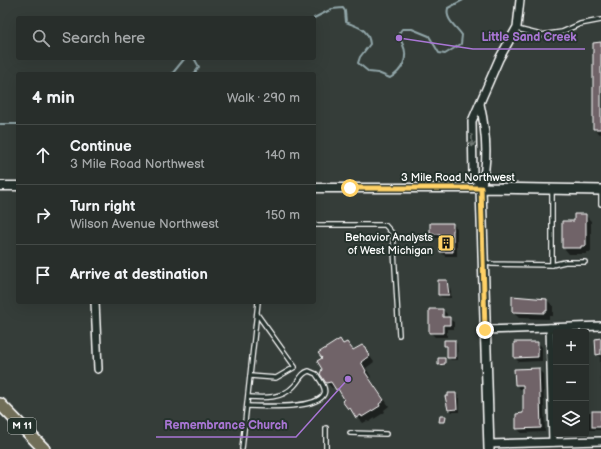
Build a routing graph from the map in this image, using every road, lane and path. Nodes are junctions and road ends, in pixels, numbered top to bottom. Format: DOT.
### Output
graph roads {
  1 [pos="520,0"];
  2 [pos="601,20"];
  3 [pos="516,29"];
  4 [pos="480,104"];
  5 [pos="0,186"];
  6 [pos="16,186"];
  7 [pos="316,188"];
  8 [pos="481,188"];
  9 [pos="552,190"];
  10 [pos="601,190"];
  11 [pos="601,204"];
  12 [pos="316,225"];
  13 [pos="483,262"];
  14 [pos="585,262"];
  15 [pos="552,265"];
  16 [pos="95,304"];
  17 [pos="258,304"];
  18 [pos="256,314"];
  19 [pos="601,326"];
  20 [pos="550,328"];
  21 [pos="485,330"];
  22 [pos="399,335"];
  23 [pos="296,367"];
  24 [pos="98,369"];
  25 [pos="302,375"];
  26 [pos="250,376"];
  27 [pos="248,397"];
  28 [pos="0,404"];
  29 [pos="247,406"];
  30 [pos="326,428"];
  31 [pos="350,433"];
  32 [pos="386,434"];
  33 [pos="601,441"];
  34 [pos="553,442"];
  35 [pos="489,446"];
  36 [pos="44,449"];
  37 [pos="242,449"];
  38 [pos="326,449"];
  1 -- 3 [label="street"];
  2 -- 3 [label="lane"];
  3 -- 4 [label="street"];
  4 -- 8 [label="street"];
  4 -- 8 [label="street, one-way"];
  5 -- 6 [label="street"];
  7 -- 8 [label="street, 3 Mile Road Northwest"];
  8 -- 9 [label="main road, 3 Mile Road Northwest"];
  8 -- 13 [label="main road"];
  9 -- 10 [label="main road, 3 Mile Road Northwest"];
  9 -- 15 [label="lane"];
  10 -- 11 [label="lane"];
  12 -- 22 [label="lane"];
  13 -- 15 [label="lane"];
  13 -- 21 [label="main road"];
  14 -- 15 [label="lane"];
  16 -- 24 [label="street"];
  17 -- 18 [label="lane"];
  18 -- 23 [label="lane"];
  18 -- 26 [label="lane"];
  19 -- 20 [label="street"];
  20 -- 21 [label="street"];
  20 -- 34 [label="street"];
  21 -- 35 [label="main road"];
  23 -- 25 [label="lane"];
  23 -- 26 [label="lane"];
  25 -- 27 [label="lane"];
  25 -- 29 [label="lane"];
  26 -- 27 [label="lane"];
  27 -- 29 [label="lane"];
  28 -- 36 [label="main road, M 11"];
  29 -- 37 [label="lane"];
  30 -- 38 [label="lane"];
  31 -- 32 [label="lane"];
  33 -- 34 [label="street"];
  34 -- 35 [label="street"];
}
